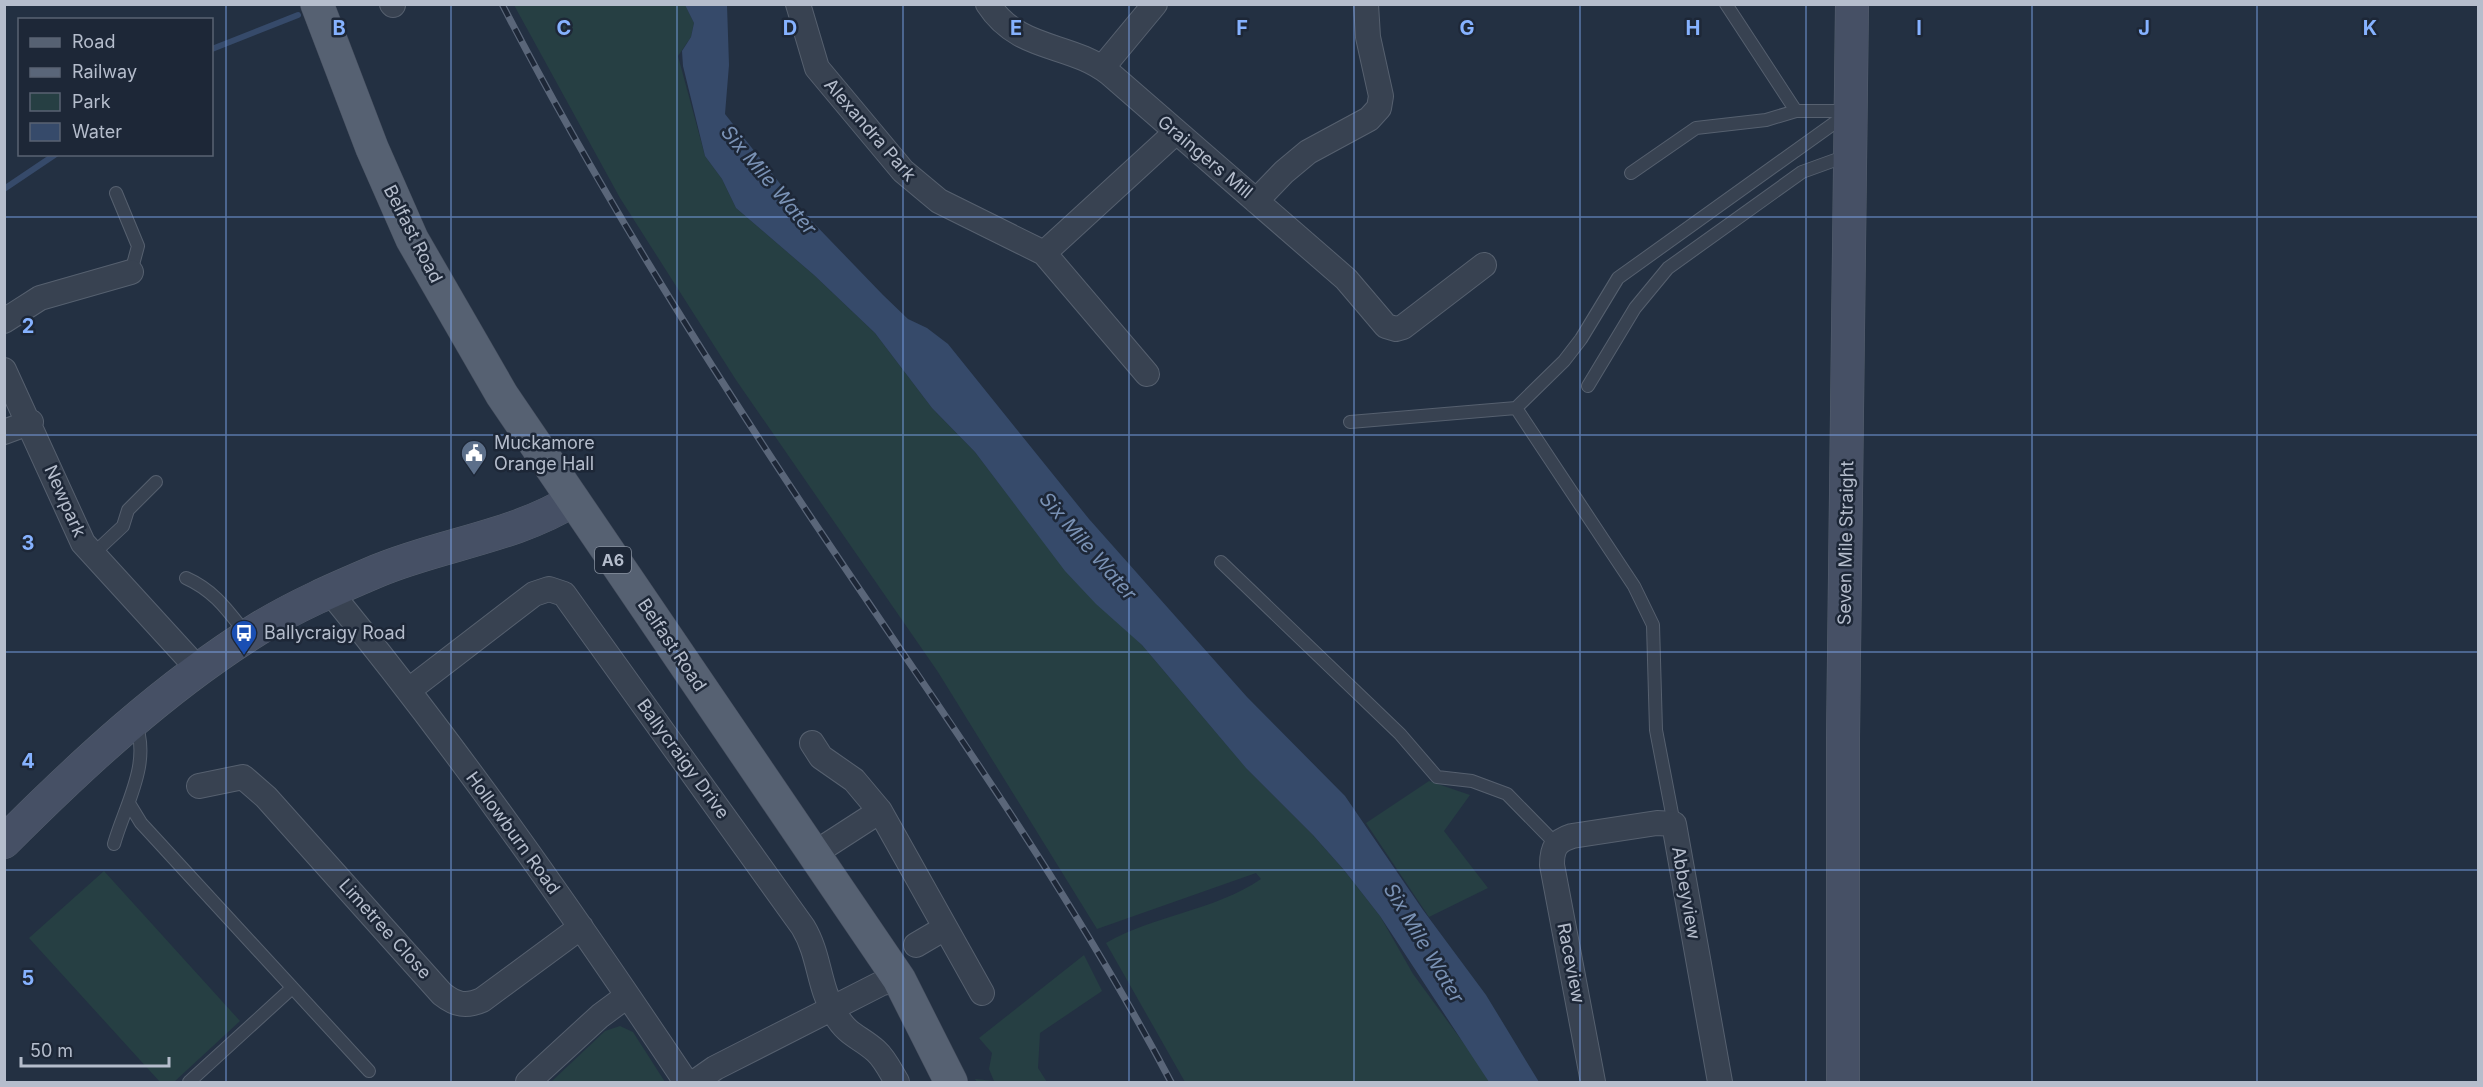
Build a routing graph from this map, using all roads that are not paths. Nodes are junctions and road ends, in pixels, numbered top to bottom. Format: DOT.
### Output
graph roads {
  1 [pos="317,4"];
  2 [pos="988,4"];
  3 [pos="1155,4"];
  4 [pos="1366,4"];
  5 [pos="1726,4"];
  6 [pos="1852,4"];
  7 [pos="801,5"];
  8 [pos="1102,68"];
  9 [pos="1796,111"];
  10 [pos="1851,111"];
  11 [pos="1175,133"];
  12 [pos="1850,155"];
  13 [pos="1631,173"];
  14 [pos="116,193"];
  15 [pos="1257,201"];
  16 [pos="1044,253"];
  17 [pos="1484,265"];
  18 [pos="131,272"];
  19 [pos="4,321"];
  20 [pos="4,370"];
  21 [pos="1147,374"];
  22 [pos="1588,386"];
  23 [pos="1516,408"];
  24 [pos="31,422"];
  25 [pos="1350,422"];
  26 [pos="4,432"];
  27 [pos="156,482"];
  28 [pos="573,500"];
  29 [pos="93,554"];
  30 [pos="1221,562"];
  31 [pos="186,578"];
  32 [pos="330,592"];
  33 [pos="247,636"];
  34 [pos="199,670"];
  35 [pos="409,690"];
  36 [pos="135,721"];
  37 [pos="812,743"];
  38 [pos="199,786"];
  39 [pos="130,805"];
  40 [pos="880,811"];
  41 [pos="1674,824"];
  42 [pos="4,842"];
  43 [pos="114,844"];
  44 [pos="1556,844"];
  45 [pos="815,854"];
  46 [pos="581,927"];
  47 [pos="945,928"];
  48 [pos="916,945"];
  49 [pos="899,979"];
  50 [pos="292,987"];
  51 [pos="982,993"];
  52 [pos="627,996"];
  53 [pos="833,1011"];
  54 [pos="369,1071"];
  55 [pos="189,1083"];
  56 [pos="528,1083"];
  57 [pos="686,1083"];
  58 [pos="695,1083"];
  59 [pos="897,1083"];
  60 [pos="951,1083"];
  61 [pos="1593,1083"];
  62 [pos="1720,1083"];
  63 [pos="1843,1083"];
  1 -- 28 [label="main road, Belfast Road / A6"];
  2 -- 8 [label="street"];
  3 -- 8 [label="street"];
  4 -- 15 [label="street, Graingers Mill"];
  5 -- 9 [label="lane"];
  6 -- 10 [label="main road, Seven Mile Straight"];
  7 -- 16 [label="street, Alexandra Park"];
  8 -- 11 [label="street, Graingers Mill"];
  9 -- 10 [label="lane"];
  9 -- 13 [label="lane"];
  10 -- 12 [label="main road, Seven Mile Straight"];
  10 -- 23 [label="lane"];
  11 -- 15 [label="street, Graingers Mill"];
  11 -- 16 [label="street"];
  12 -- 22 [label="lane"];
  12 -- 63 [label="main road, Seven Mile Straight"];
  14 -- 18 [label="lane"];
  15 -- 17 [label="street"];
  16 -- 21 [label="street, Alexandra Park"];
  18 -- 19 [label="street"];
  20 -- 24 [label="street, Newpark"];
  23 -- 25 [label="lane"];
  23 -- 41 [label="lane"];
  24 -- 26 [label="street"];
  24 -- 29 [label="street, Newpark"];
  27 -- 29 [label="lane"];
  28 -- 32 [label="main road"];
  28 -- 45 [label="main road, Belfast Road / A6"];
  29 -- 34 [label="street, Newpark"];
  30 -- 44 [label="lane"];
  31 -- 33 [label="lane"];
  32 -- 33 [label="main road"];
  32 -- 35 [label="street, Hollowburn Road"];
  33 -- 34 [label="main road"];
  34 -- 36 [label="main road"];
  35 -- 46 [label="street, Hollowburn Road"];
  35 -- 53 [label="street, Ballycraigy Drive"];
  36 -- 39 [label="lane"];
  36 -- 42 [label="main road"];
  37 -- 40 [label="street"];
  38 -- 46 [label="street, Limetree Close"];
  39 -- 43 [label="lane"];
  39 -- 50 [label="lane"];
  40 -- 45 [label="street"];
  40 -- 47 [label="street"];
  41 -- 44 [label="street, Abbeyview"];
  41 -- 62 [label="street, Abbeyview"];
  44 -- 61 [label="street, Raceview"];
  45 -- 49 [label="main road, Belfast Road / A6"];
  46 -- 52 [label="street, Hollowburn Road"];
  47 -- 48 [label="street"];
  47 -- 51 [label="street"];
  49 -- 53 [label="street"];
  49 -- 60 [label="main road, Belfast Road / A6"];
  50 -- 54 [label="lane"];
  50 -- 55 [label="lane"];
  52 -- 56 [label="street"];
  52 -- 57 [label="street, Hollowburn Road"];
  53 -- 58 [label="street"];
  53 -- 59 [label="street, Ballycraigy Drive"];
}
